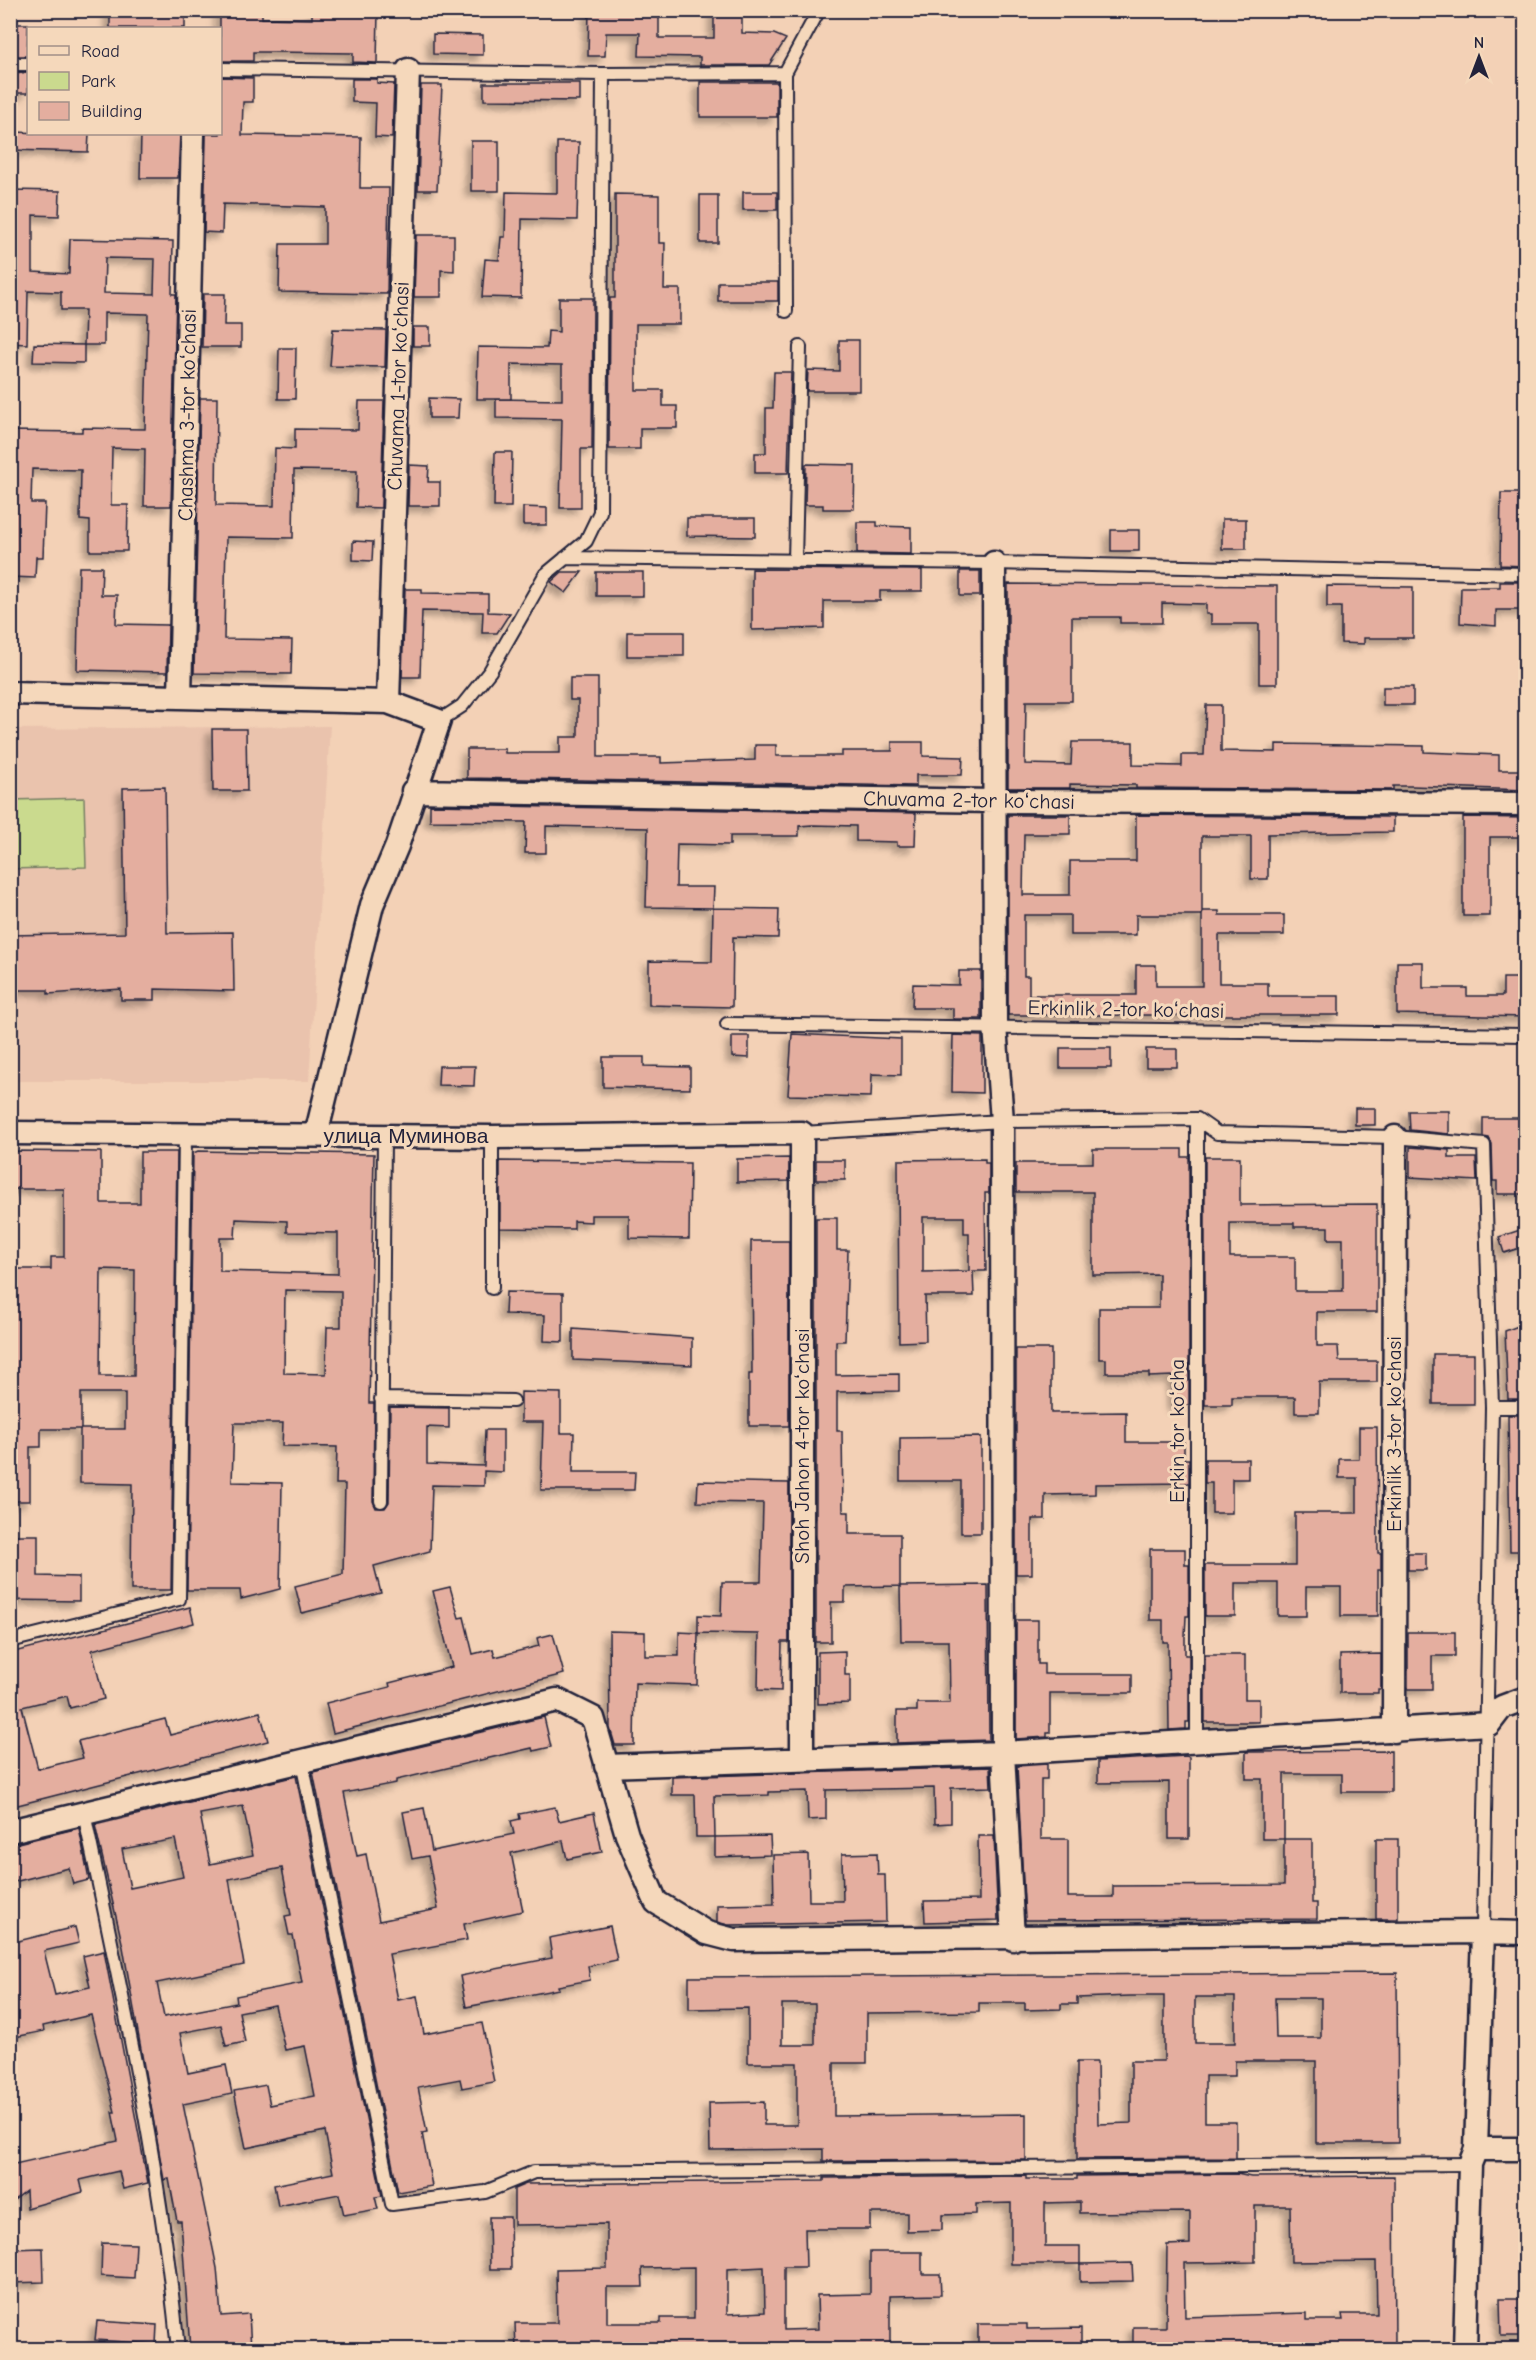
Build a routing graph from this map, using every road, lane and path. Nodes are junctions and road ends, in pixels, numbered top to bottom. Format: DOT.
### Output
graph roads {
  1 [pos="819,10"];
  2 [pos="10,64"];
  3 [pos="27,64"];
  4 [pos="222,69"];
  5 [pos="408,70"];
  6 [pos="784,73"];
  7 [pos="603,74"];
  8 [pos="193,135"];
  9 [pos="786,311"];
  10 [pos="800,347"];
  11 [pos="566,558"];
  12 [pos="795,561"];
  13 [pos="994,563"];
  14 [pos="1526,574"];
  15 [pos="10,693"];
  16 [pos="180,696"];
  17 [pos="388,702"];
  18 [pos="439,721"];
  19 [pos="413,791"];
  20 [pos="994,801"];
  21 [pos="1526,804"];
  22 [pos="727,1024"];
  23 [pos="995,1026"];
  24 [pos="1526,1035"];
  25 [pos="1197,1119"];
  26 [pos="1002,1121"];
  27 [pos="10,1133"];
  28 [pos="802,1133"];
  29 [pos="185,1135"];
  30 [pos="316,1136"];
  31 [pos="384,1136"];
  32 [pos="492,1137"];
  33 [pos="1395,1137"];
  34 [pos="492,1288"];
  35 [pos="381,1399"];
  36 [pos="513,1401"];
  37 [pos="1492,1407"];
  38 [pos="1526,1407"];
  39 [pos="381,1501"];
  40 [pos="10,1641"];
  41 [pos="1526,1698"];
  42 [pos="1489,1724"];
  43 [pos="1394,1731"];
  44 [pos="1197,1742"];
  45 [pos="1003,1753"];
  46 [pos="802,1760"];
  47 [pos="302,1762"];
  48 [pos="606,1766"];
  49 [pos="84,1813"];
  50 [pos="10,1831"];
  51 [pos="1483,1932"];
  52 [pos="1526,1933"];
  53 [pos="1013,1939"];
  54 [pos="1526,2149"];
  55 [pos="1473,2156"];
  56 [pos="178,2349"];
  57 [pos="1465,2349"];
  1 -- 6 [label="lane"];
  2 -- 3 [label="lane"];
  4 -- 5 [label="lane"];
  5 -- 7 [label="lane"];
  5 -- 17 [label="street, Chuvama 1-tor koʻchasi"];
  6 -- 7 [label="lane"];
  6 -- 9 [label="lane"];
  7 -- 11 [label="lane"];
  8 -- 16 [label="street, Chashma 3-tor koʻchasi"];
  10 -- 12 [label="lane"];
  11 -- 12 [label="lane"];
  11 -- 18 [label="lane"];
  12 -- 13 [label="lane"];
  13 -- 14 [label="lane"];
  13 -- 20 [label="street"];
  15 -- 16 [label="street"];
  16 -- 17 [label="street"];
  17 -- 18 [label="street"];
  18 -- 19 [label="street"];
  19 -- 20 [label="street, Chuvama 2-tor koʻchasi"];
  19 -- 30 [label="street"];
  20 -- 21 [label="street, Chuvama 2-tor koʻchasi"];
  20 -- 23 [label="street"];
  22 -- 23 [label="lane, Erkinlik 2-tor koʻchasi"];
  23 -- 24 [label="lane, Erkinlik 2-tor koʻchasi"];
  23 -- 26 [label="street"];
  25 -- 26 [label="lane"];
  25 -- 33 [label="lane"];
  25 -- 44 [label="lane, Erkin tor koʻcha"];
  26 -- 28 [label="lane"];
  26 -- 45 [label="street"];
  27 -- 29 [label="street, улица Муминова"];
  28 -- 32 [label="street, улица Муминова"];
  28 -- 46 [label="street, Shoh Jahon 4-tor koʻchasi"];
  29 -- 30 [label="street, улица Муминова"];
  29 -- 40 [label="lane"];
  30 -- 31 [label="street, улица Муминова"];
  31 -- 32 [label="street, улица Муминова"];
  31 -- 35 [label="lane"];
  32 -- 34 [label="lane"];
  33 -- 37 [label="lane"];
  33 -- 43 [label="street, Erkinlik 3-tor koʻchasi"];
  35 -- 36 [label="lane"];
  35 -- 39 [label="lane"];
  37 -- 38 [label="lane"];
  37 -- 42 [label="lane"];
  41 -- 42 [label="street"];
  42 -- 43 [label="street"];
  42 -- 51 [label="lane"];
  43 -- 44 [label="street"];
  44 -- 45 [label="street"];
  45 -- 46 [label="street"];
  45 -- 53 [label="street"];
  46 -- 48 [label="street"];
  47 -- 48 [label="street"];
  47 -- 49 [label="street"];
  47 -- 55 [label="lane"];
  48 -- 53 [label="street"];
  49 -- 50 [label="street"];
  49 -- 56 [label="lane"];
  51 -- 52 [label="street"];
  51 -- 53 [label="street"];
  51 -- 55 [label="street"];
  54 -- 55 [label="street"];
  55 -- 57 [label="street"];
}
